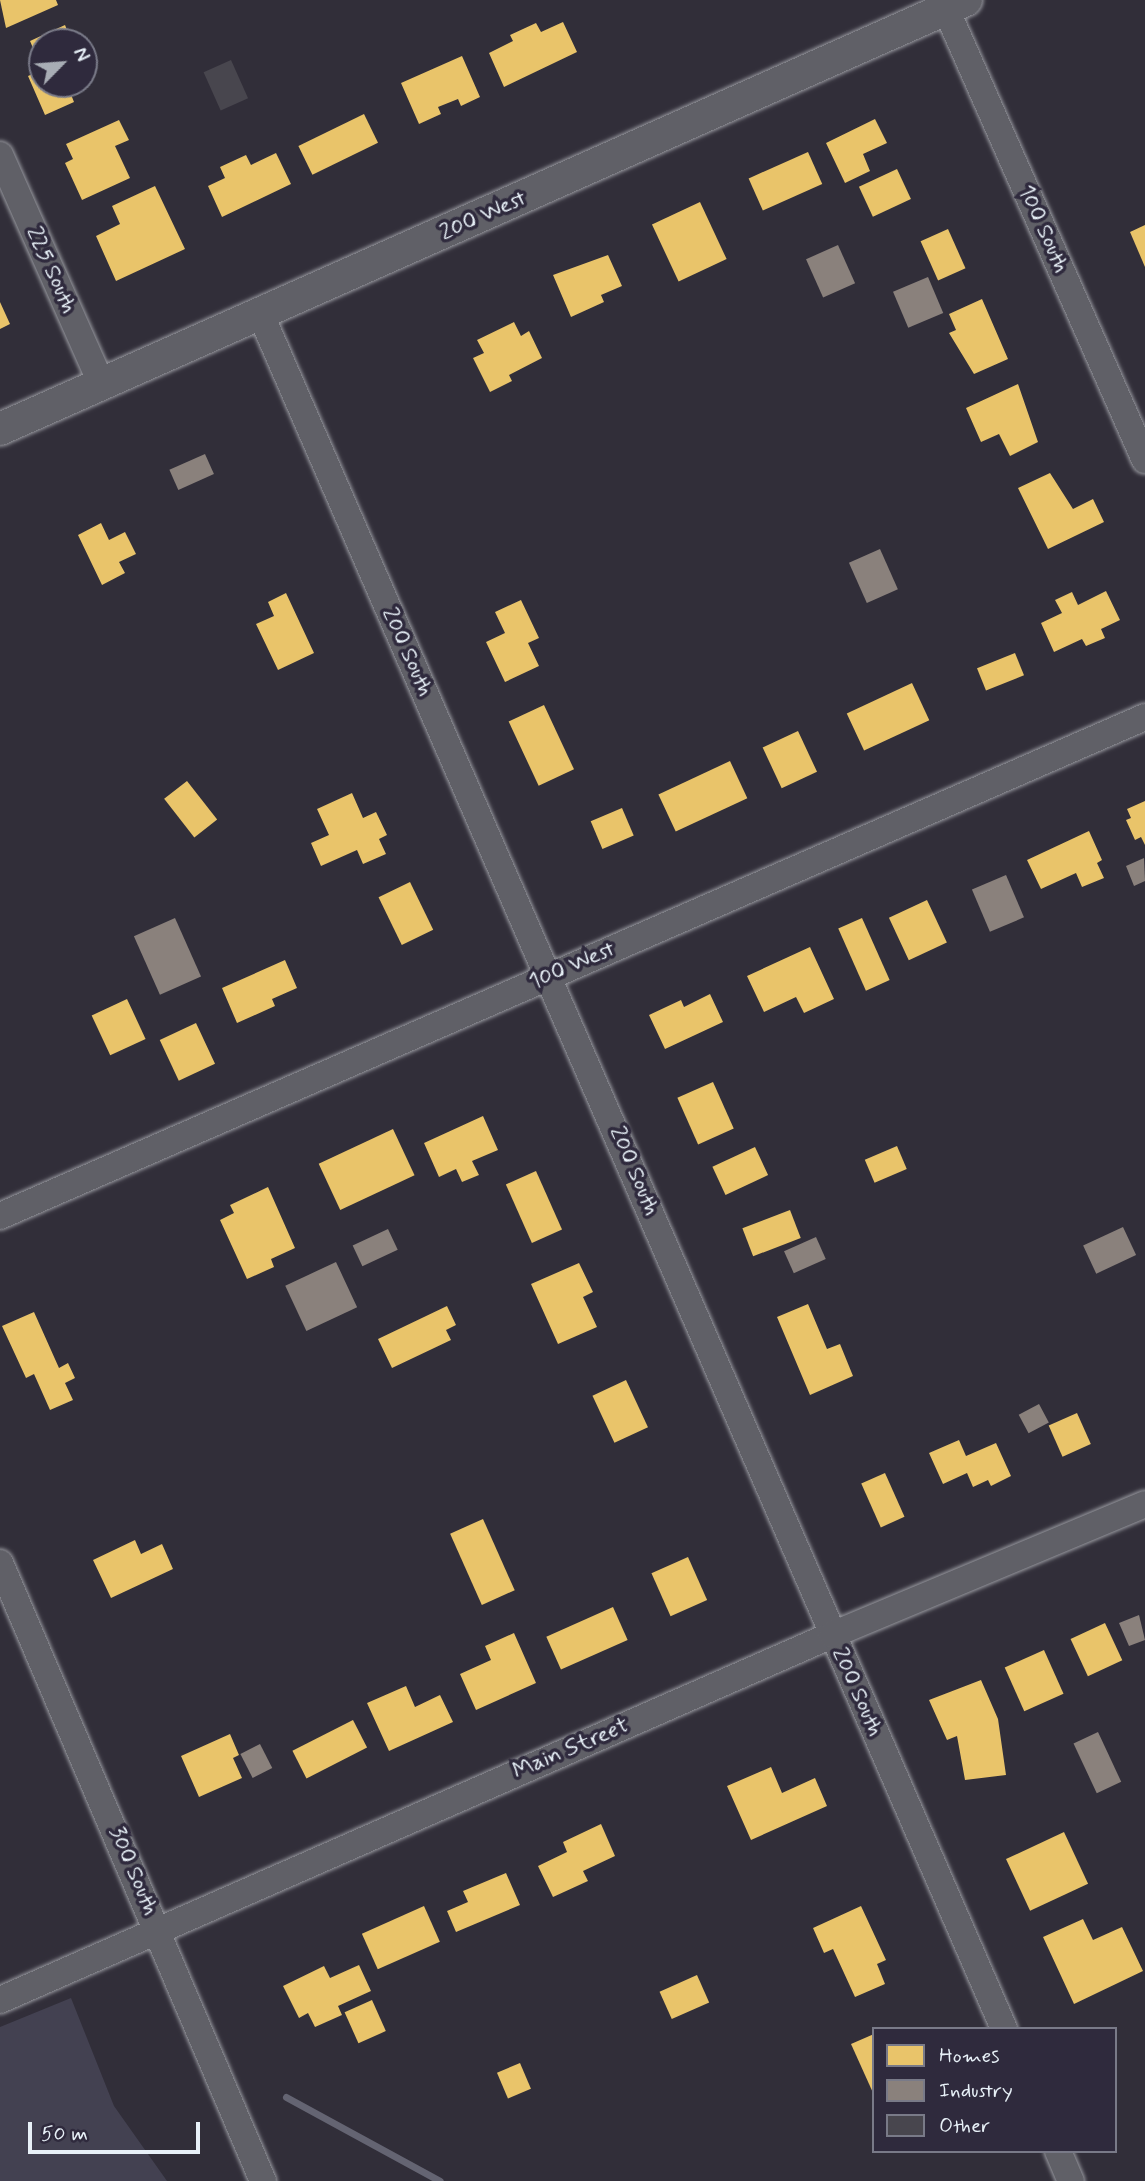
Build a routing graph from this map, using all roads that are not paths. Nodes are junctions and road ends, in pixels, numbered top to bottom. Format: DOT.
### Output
graph roads {
  1 [pos="949,3"];
  2 [pos="0,155"];
  3 [pos="261,315"];
  4 [pos="103,385"];
  5 [pos="0,429"];
  6 [pos="1145,460"];
  7 [pos="1145,717"];
  8 [pos="550,976"];
  9 [pos="0,1216"];
  10 [pos="1145,1504"];
  11 [pos="0,1563"];
  12 [pos="832,1635"];
  13 [pos="158,1928"];
  14 [pos="0,2000"];
  15 [pos="1003,2027"];
  16 [pos="1059,2153"];
  17 [pos="263,2181"];
  18 [pos="1071,2181"];
  1 -- 3 [label="street, 200 West"];
  1 -- 6 [label="street, 100 South"];
  2 -- 4 [label="street, 225 South"];
  3 -- 4 [label="street, 200 West"];
  3 -- 8 [label="street, 200 South"];
  4 -- 5 [label="street, 200 West"];
  7 -- 8 [label="street, 100 West"];
  8 -- 9 [label="street, 100 West"];
  8 -- 12 [label="street, 200 South"];
  10 -- 12 [label="street, Main Street"];
  11 -- 13 [label="street, 300 South"];
  12 -- 13 [label="street, Main Street"];
  12 -- 15 [label="street, 200 South"];
  13 -- 14 [label="street, Main Street"];
  13 -- 17 [label="street, 300 South"];
  16 -- 18 [label="street"];
}
